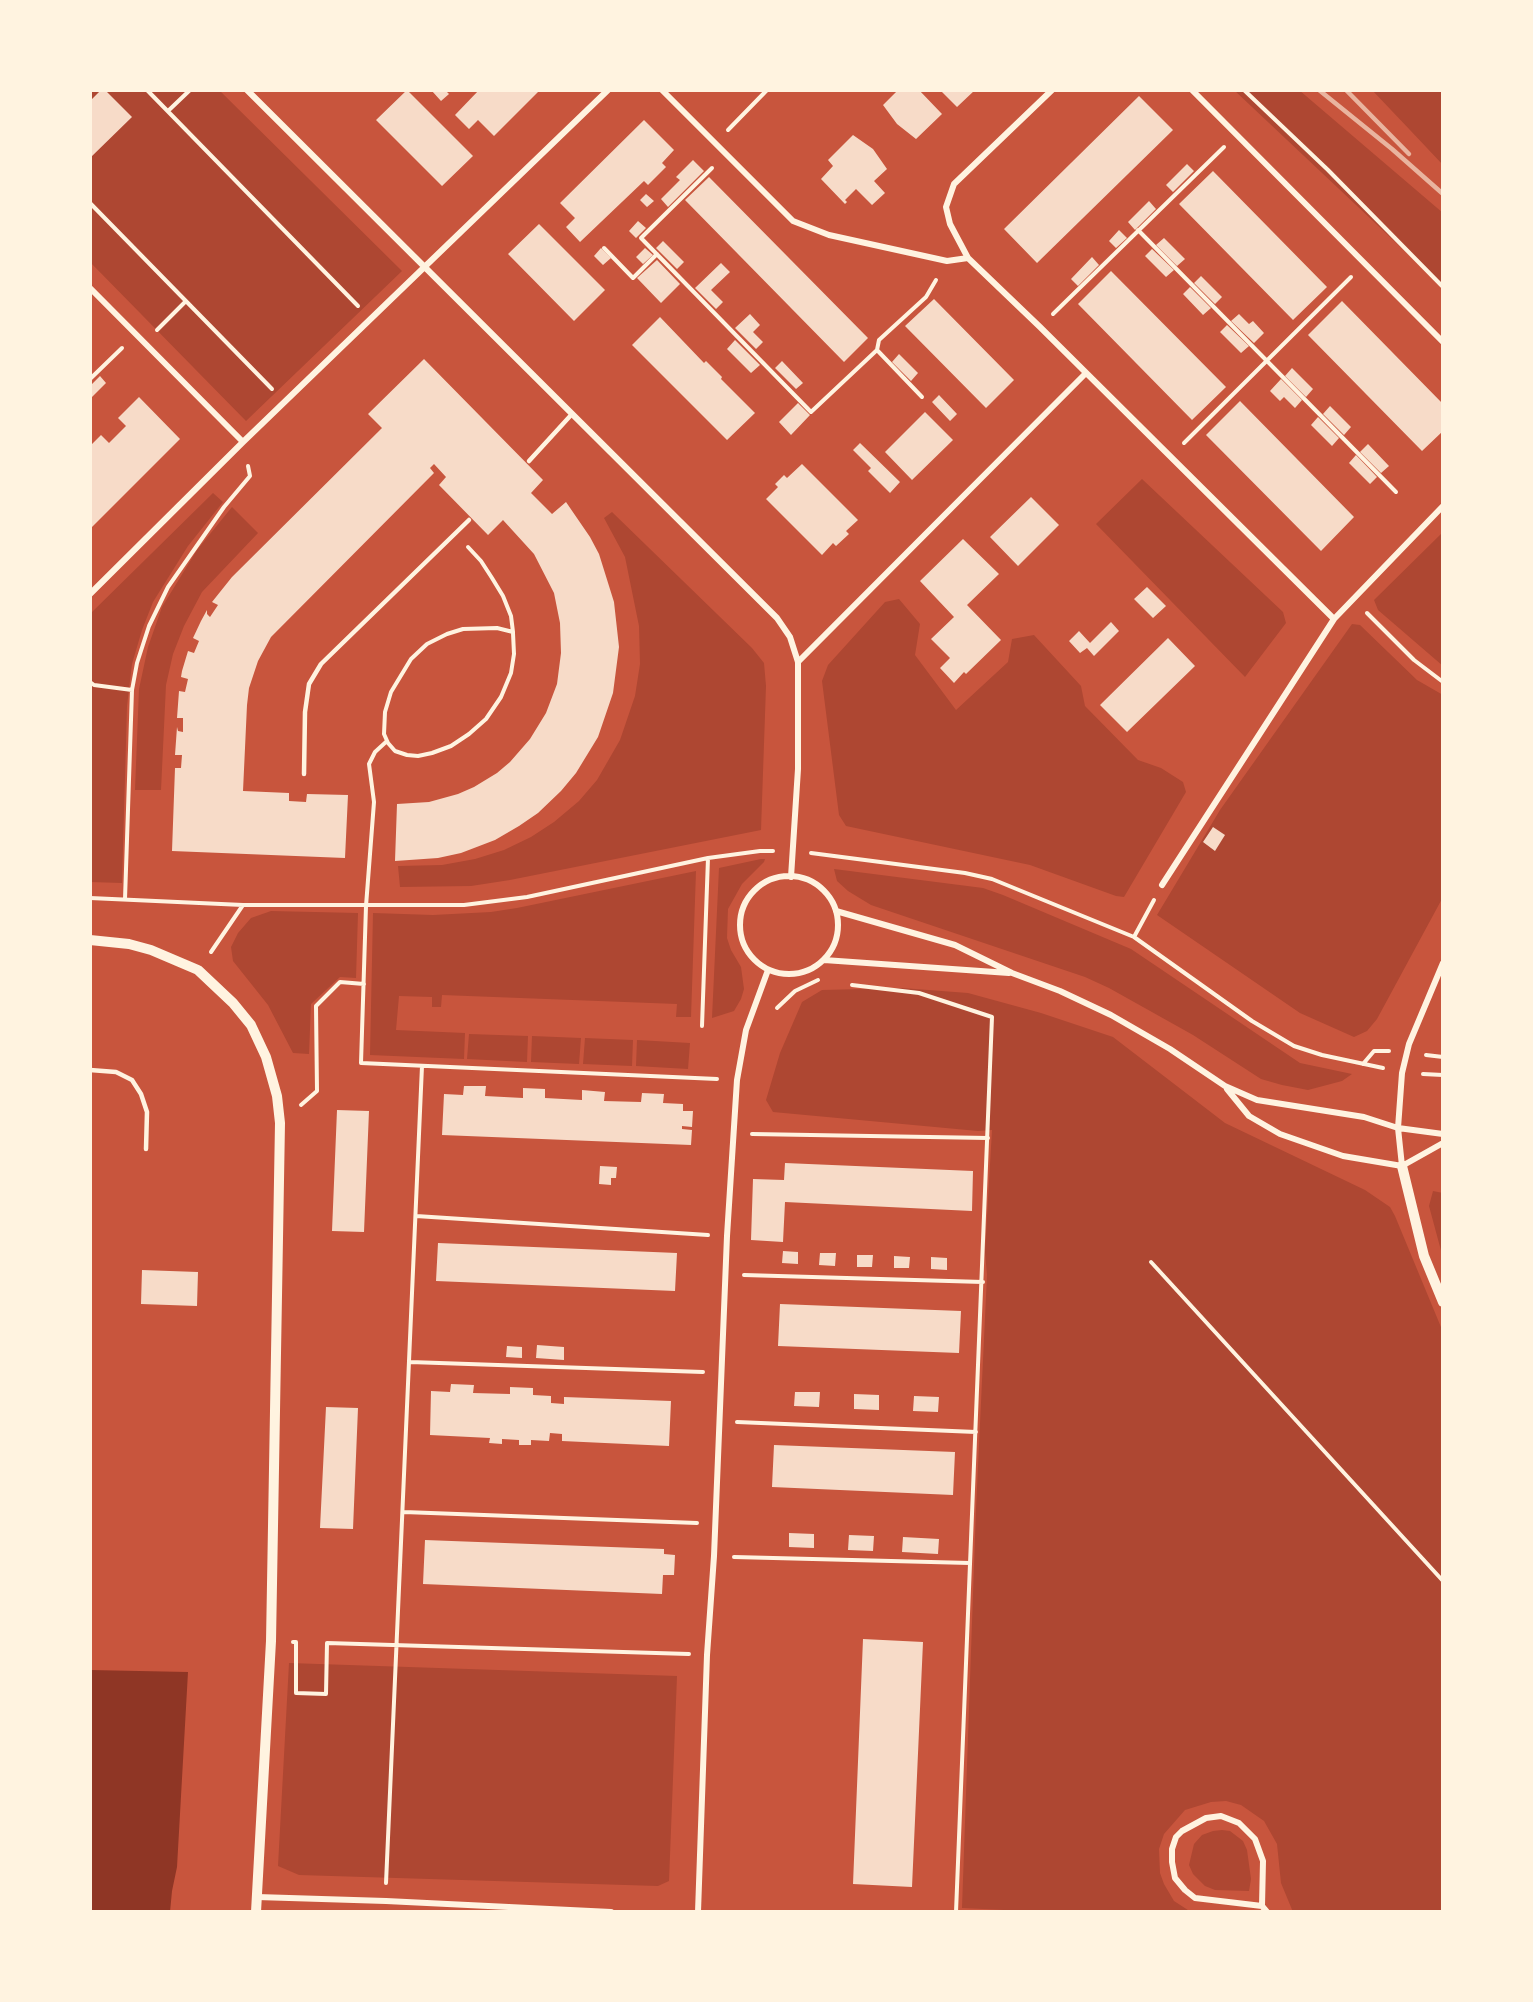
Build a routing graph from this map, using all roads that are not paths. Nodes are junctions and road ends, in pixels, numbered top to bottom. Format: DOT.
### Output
graph roads {
  1 [pos="247,90"];
  2 [pos="608,90"];
  3 [pos="662,90"];
  4 [pos="1052,90"];
  5 [pos="1192,90"];
  6 [pos="968,258"];
  7 [pos="425,268"];
  8 [pos="90,288"];
  9 [pos="1443,342"];
  10 [pos="1086,373"];
  11 [pos="572,414"];
  12 [pos="243,442"];
  13 [pos="528,461"];
  14 [pos="1443,506"];
  15 [pos="469,520"];
  16 [pos="90,594"];
  17 [pos="1334,619"];
  18 [pos="798,662"];
  19 [pos="304,774"];
  20 [pos="791,877"];
  21 [pos="1162,885"];
  22 [pos="836,911"];
  23 [pos="90,940"];
  24 [pos="824,960"];
  25 [pos="1443,963"];
  26 [pos="768,970"];
  27 [pos="1012,973"];
  28 [pos="90,1070"];
  29 [pos="1224,1086"];
  30 [pos="1398,1128"];
  31 [pos="1443,1134"];
  32 [pos="1443,1143"];
  33 [pos="146,1149"];
  34 [pos="1402,1166"];
  35 [pos="1443,1302"];
  36 [pos="257,1897"];
  37 [pos="1264,1909"];
  38 [pos="256,1912"];
  39 [pos="611,1912"];
  40 [pos="698,1912"];
  1 -- 7 [label="street"];
  2 -- 7 [label="street"];
  3 -- 6 [label="street"];
  4 -- 6 [label="street"];
  5 -- 9 [label="street"];
  6 -- 10 [label="street"];
  7 -- 11 [label="street"];
  7 -- 12 [label="street"];
  8 -- 12 [label="street"];
  10 -- 17 [label="street"];
  10 -- 18 [label="street"];
  11 -- 13 [label="lane"];
  11 -- 18 [label="street"];
  12 -- 16 [label="street"];
  14 -- 17 [label="street"];
  15 -- 19 [label="lane"];
  17 -- 21 [label="street"];
  18 -- 20 [label="street"];
  20 -- 22 [label="street"];
  20 -- 26 [label="street"];
  22 -- 24 [label="street"];
  22 -- 27 [label="street"];
  23 -- 36 [label="street"];
  24 -- 26 [label="street"];
  24 -- 27 [label="street"];
  25 -- 30 [label="street"];
  26 -- 40 [label="street"];
  27 -- 29 [label="street"];
  28 -- 33 [label="lane"];
  29 -- 30 [label="street"];
  29 -- 34 [label="street"];
  30 -- 31 [label="street"];
  30 -- 34 [label="street"];
  32 -- 34 [label="street"];
  34 -- 35 [label="street"];
  36 -- 38 [label="street"];
  36 -- 39 [label="street"];
  37 -- 37 [label="street"];
}
